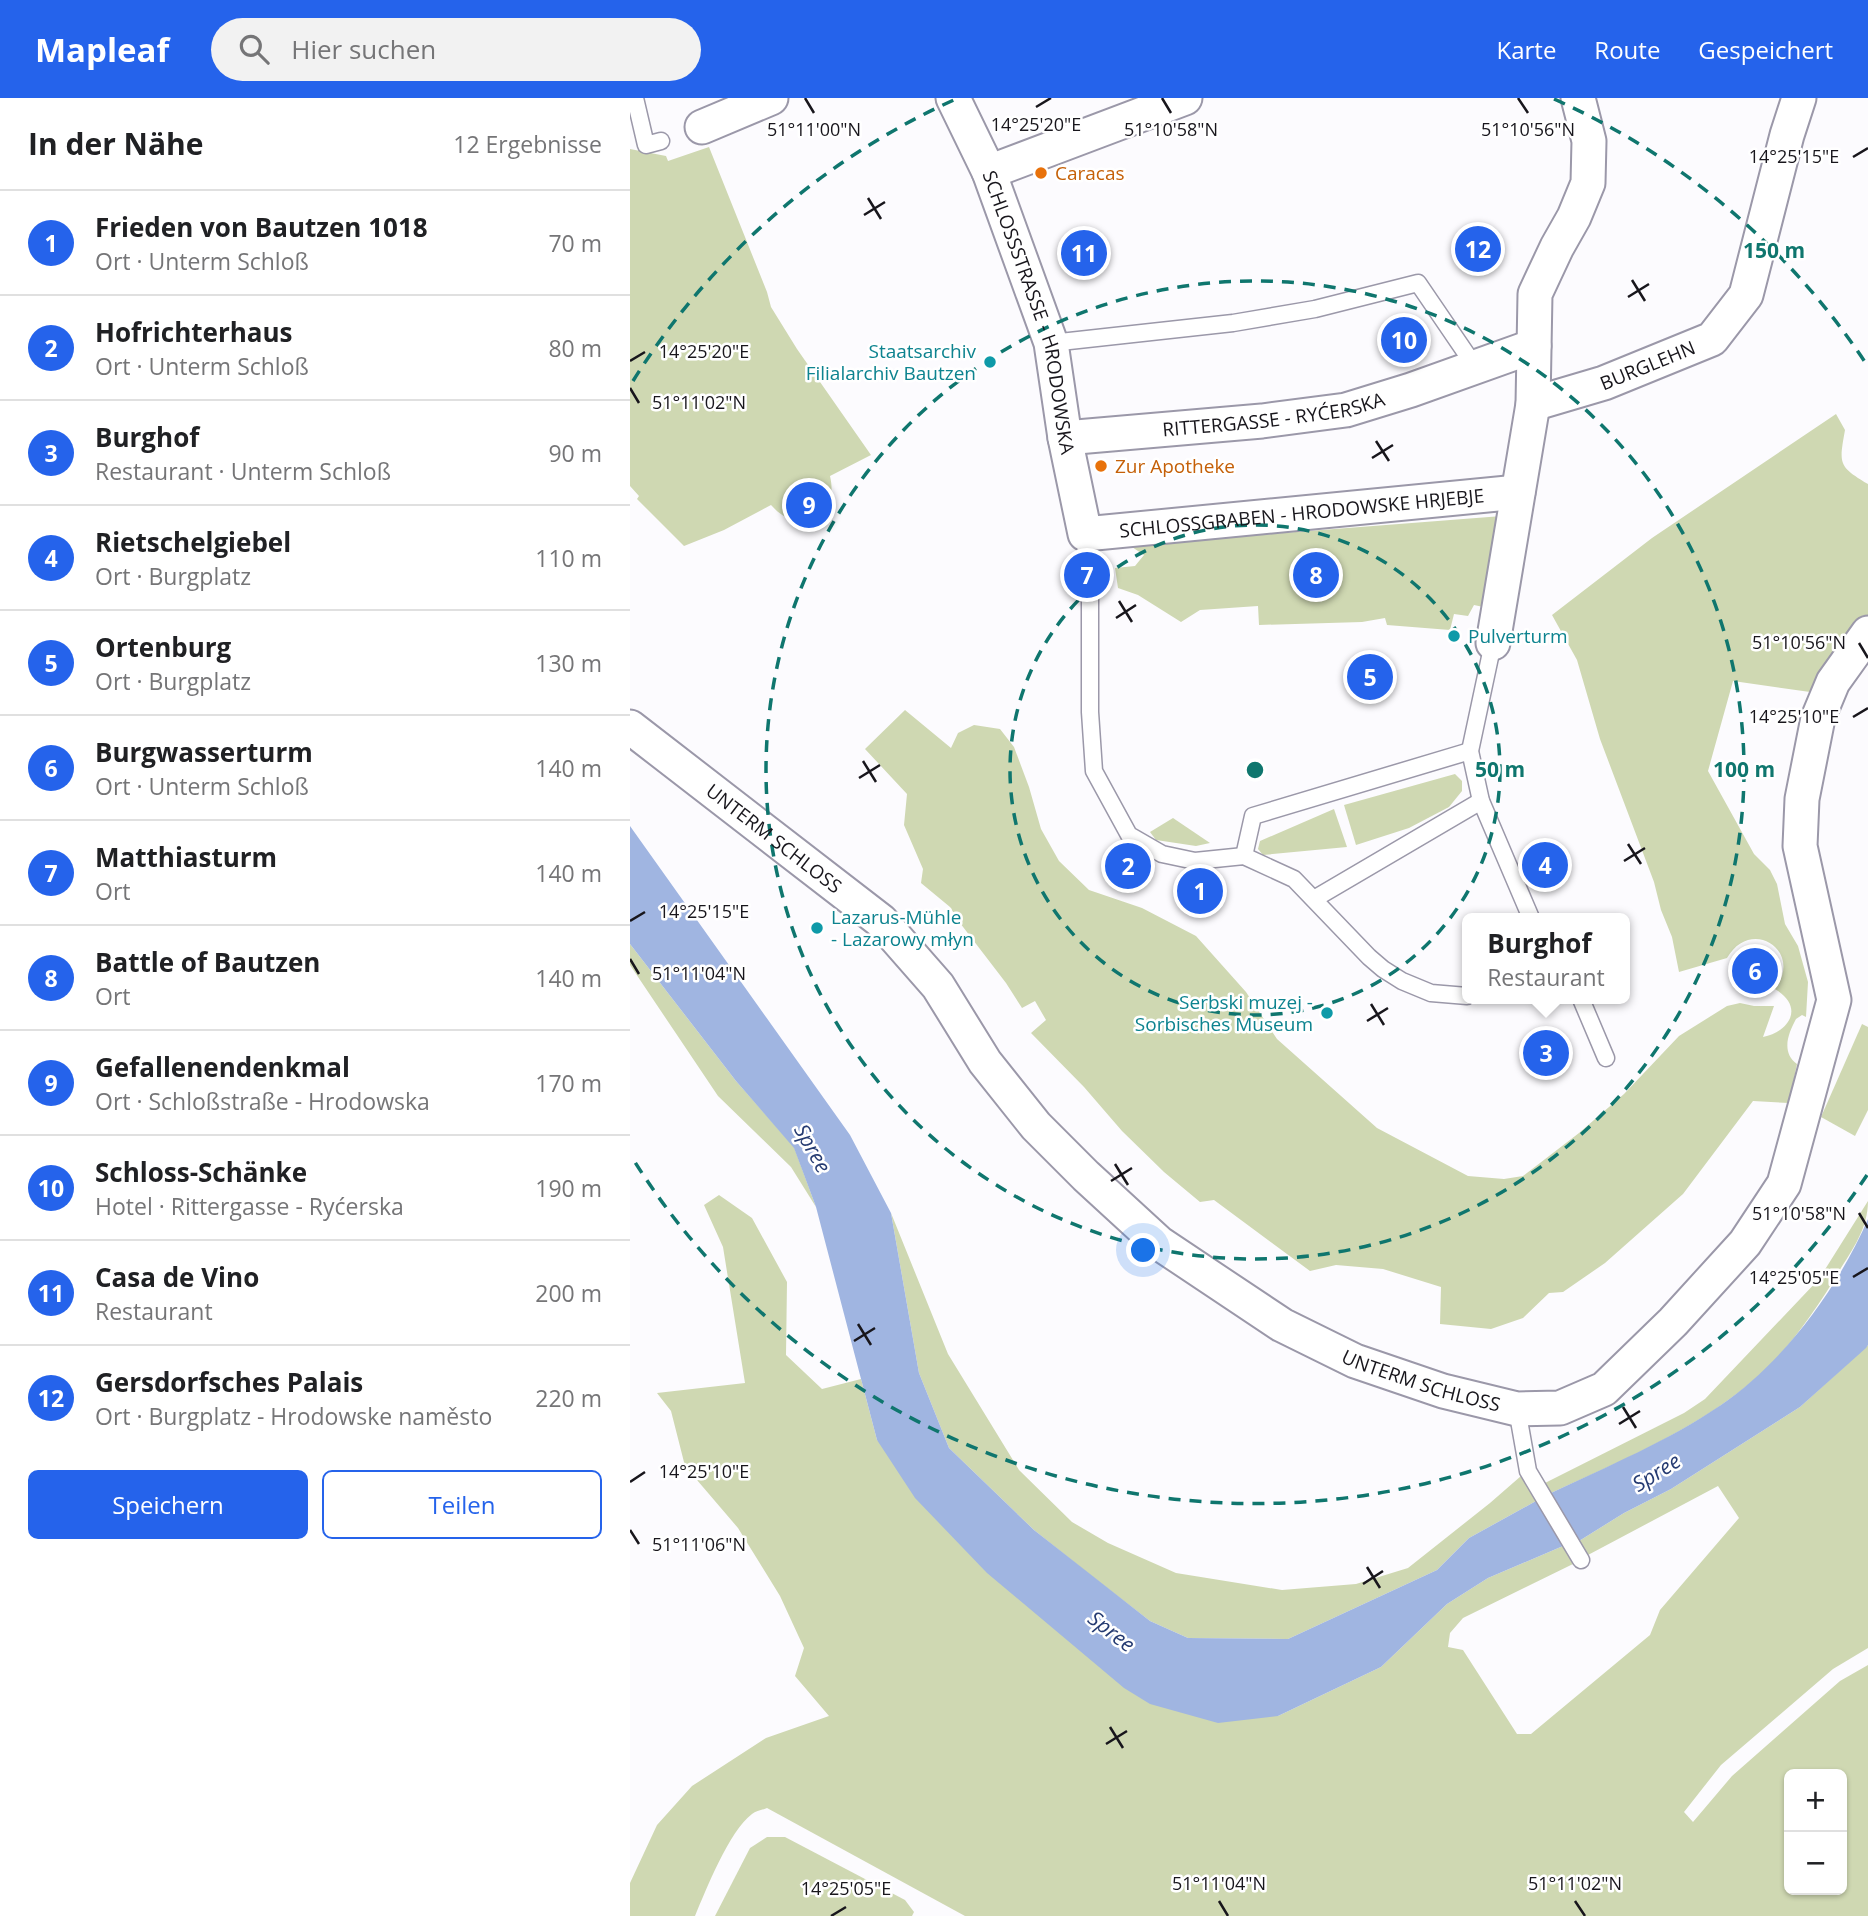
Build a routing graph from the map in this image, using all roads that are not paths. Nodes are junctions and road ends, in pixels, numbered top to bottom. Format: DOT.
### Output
graph roads {
  1 [pos="635,98"];
  2 [pos="771,98"];
  3 [pos="953,98"];
  4 [pos="1185,98"];
  5 [pos="1578,98"];
  6 [pos="1799,98"];
  7 [pos="702,127"];
  8 [pos="661,141"];
  9 [pos="989,172"];
  10 [pos="1051,343"];
  11 [pos="1534,346"];
  12 [pos="1474,365"];
  13 [pos="1533,404"];
  14 [pos="1065,438"];
  15 [pos="1518,492"];
  16 [pos="1085,546"];
  17 [pos="1090,591"];
  18 [pos="1868,633"];
  19 [pos="1494,637"];
  20 [pos="630,727"];
  21 [pos="1470,751"];
  22 [pos="1481,801"];
  23 [pos="1244,856"];
  24 [pos="1314,900"];
  25 [pos="1529,913"];
  26 [pos="1462,996"];
  27 [pos="1583,1004"];
  28 [pos="1606,1058"];
  29 [pos="1517,1409"];
  30 [pos="1581,1560"];
  1 -- 8 [label="lane"];
  2 -- 7 [label="street"];
  3 -- 9 [label="street, SCHLOSSSTRASSE - HRODOWSKA"];
  4 -- 9 [label="street"];
  5 -- 11 [label="street"];
  6 -- 13 [label="street, BURGLEHN"];
  9 -- 10 [label="street, SCHLOSSSTRASSE - HRODOWSKA"];
  10 -- 12 [label="lane"];
  10 -- 14 [label="street, SCHLOSSSTRASSE - HRODOWSKA"];
  11 -- 12 [label="street, RITTERGASSE - RYĆERSKA"];
  11 -- 13 [label="street"];
  12 -- 14 [label="street, RITTERGASSE - RYĆERSKA"];
  13 -- 15 [label="street"];
  14 -- 16 [label="street, SCHLOSSSTRASSE - HRODOWSKA"];
  15 -- 16 [label="street, SCHLOSSGRABEN - HRODOWSKE HRJEBJE"];
  15 -- 19 [label="street"];
  17 -- 23 [label="lane"];
  18 -- 29 [label="street, UNTERM SCHLOSS"];
  19 -- 21 [label="lane"];
  20 -- 29 [label="street, UNTERM SCHLOSS"];
  21 -- 22 [label="lane"];
  21 -- 23 [label="lane"];
  22 -- 24 [label="lane"];
  22 -- 25 [label="lane"];
  23 -- 24 [label="lane"];
  24 -- 26 [label="lane"];
  27 -- 28 [label="lane"];
  29 -- 30 [label="lane"];
}
